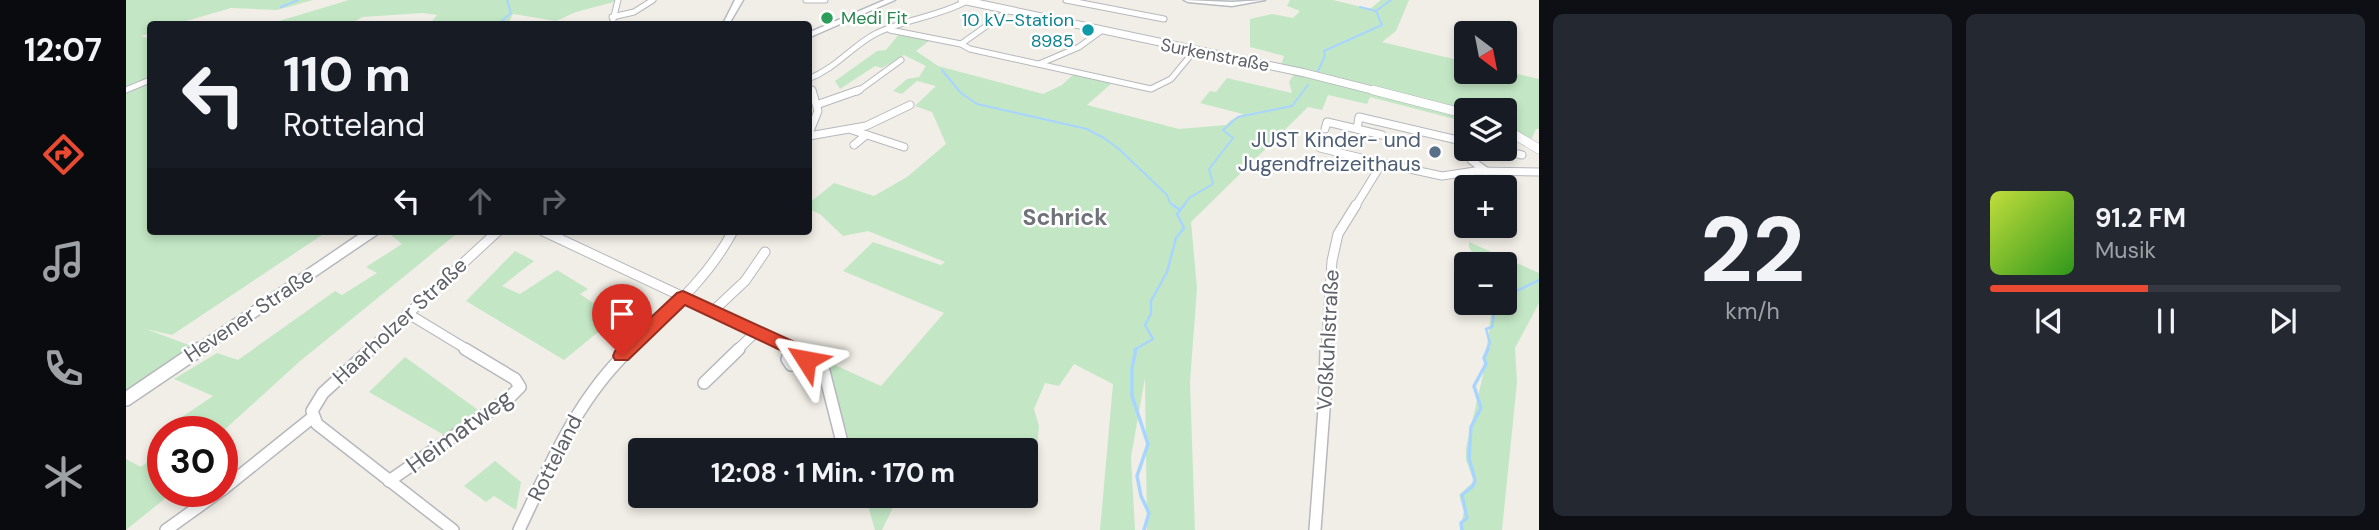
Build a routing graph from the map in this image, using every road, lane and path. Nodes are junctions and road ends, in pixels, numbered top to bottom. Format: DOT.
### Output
graph roads {
  1 [pos="618,0"];
  2 [pos="653,0"];
  3 [pos="739,0"];
  4 [pos="806,0"];
  5 [pos="825,0"];
  6 [pos="891,0"];
  7 [pos="965,0"];
  8 [pos="1066,0"];
  9 [pos="1188,0"];
  10 [pos="1261,0"];
  11 [pos="1009,10"];
  12 [pos="612,17"];
  13 [pos="1164,19"];
  14 [pos="732,20"];
  15 [pos="612,21"];
  16 [pos="834,25"];
  17 [pos="888,29"];
  18 [pos="1101,31"];
  19 [pos="812,33"];
  20 [pos="961,44"];
  21 [pos="1195,50"];
  22 [pos="901,60"];
  23 [pos="1040,64"];
  24 [pos="812,77"];
  25 [pos="147,81"];
  26 [pos="126,90"];
  27 [pos="812,93"];
  28 [pos="819,104"];
  29 [pos="911,105"];
  30 [pos="1454,111"];
  31 [pos="1325,129"];
  32 [pos="1357,129"];
  33 [pos="812,130"];
  34 [pos="850,130"];
  35 [pos="866,135"];
  36 [pos="1382,135"];
  37 [pos="812,136"];
  38 [pos="1517,136"];
  39 [pos="1454,139"];
  40 [pos="854,145"];
  41 [pos="904,147"];
  42 [pos="1320,148"];
  43 [pos="1539,149"];
  44 [pos="1517,154"];
  45 [pos="1522,155"];
  46 [pos="1472,161"];
  47 [pos="1382,163"];
  48 [pos="1486,171"];
  49 [pos="1539,172"];
  50 [pos="367,235"];
  51 [pos="494,235"];
  52 [pos="551,235"];
  53 [pos="731,235"];
  54 [pos="765,252"];
  55 [pos="683,297"];
  56 [pos="713,311"];
  57 [pos="407,313"];
  58 [pos="757,331"];
  59 [pos="704,383"];
  60 [pos="126,399"];
  61 [pos="313,417"];
  62 [pos="841,438"];
  63 [pos="238,478"];
  64 [pos="389,481"];
  65 [pos="198,507"];
  66 [pos="166,530"];
  67 [pos="453,530"];
  68 [pos="519,530"];
  69 [pos="1315,530"];
  1 -- 12 [label="street"];
  2 -- 12 [label="street"];
  3 -- 14 [label="main road"];
  4 -- 5 [label="street"];
  6 -- 16 [label="main road"];
  7 -- 11 [label="street, Surkenstraße"];
  7 -- 17 [label="street"];
  8 -- 13 [label="street"];
  9 -- 10 [label="main road"];
  11 -- 18 [label="street, Surkenstraße"];
  11 -- 20 [label="street"];
  12 -- 15 [label="street"];
  16 -- 19 [label="main road"];
  17 -- 20 [label="street"];
  17 -- 24 [label="street"];
  18 -- 21 [label="street, Surkenstraße"];
  18 -- 23 [label="street"];
  20 -- 23 [label="street"];
  21 -- 23 [label="street"];
  21 -- 30 [label="street, Surkenstraße"];
  22 -- 28 [label="street"];
  25 -- 26 [label="street"];
  27 -- 28 [label="street"];
  28 -- 33 [label="street"];
  29 -- 34 [label="street"];
  31 -- 32 [label="street"];
  32 -- 36 [label="street"];
  32 -- 39 [label="street"];
  34 -- 35 [label="street"];
  34 -- 37 [label="street"];
  35 -- 40 [label="street"];
  35 -- 41 [label="street"];
  38 -- 43 [label="street"];
  42 -- 47 [label="street"];
  44 -- 45 [label="street"];
  46 -- 48 [label="street"];
  47 -- 48 [label="street"];
  47 -- 69 [label="street, Voßkuhlstraße"];
  48 -- 49 [label="street"];
  50 -- 60 [label="street, Hevener Straße"];
  51 -- 57 [label="street, Haarholzer Straße"];
  52 -- 55 [label="street"];
  53 -- 55 [label="street, Rotteland"];
  54 -- 56 [label="street"];
  55 -- 56 [label="street"];
  55 -- 68 [label="street, Rotteland"];
  56 -- 58 [label="street"];
  57 -- 61 [label="street, Haarholzer Straße"];
  57 -- 64 [label="street, Heimatweg"];
  58 -- 59 [label="street"];
  58 -- 62 [label="street"];
  61 -- 63 [label="street, Haarholzer Straße"];
  61 -- 64 [label="street"];
  64 -- 67 [label="street"];
  65 -- 66 [label="street, Haarholzer Straße"];
}
